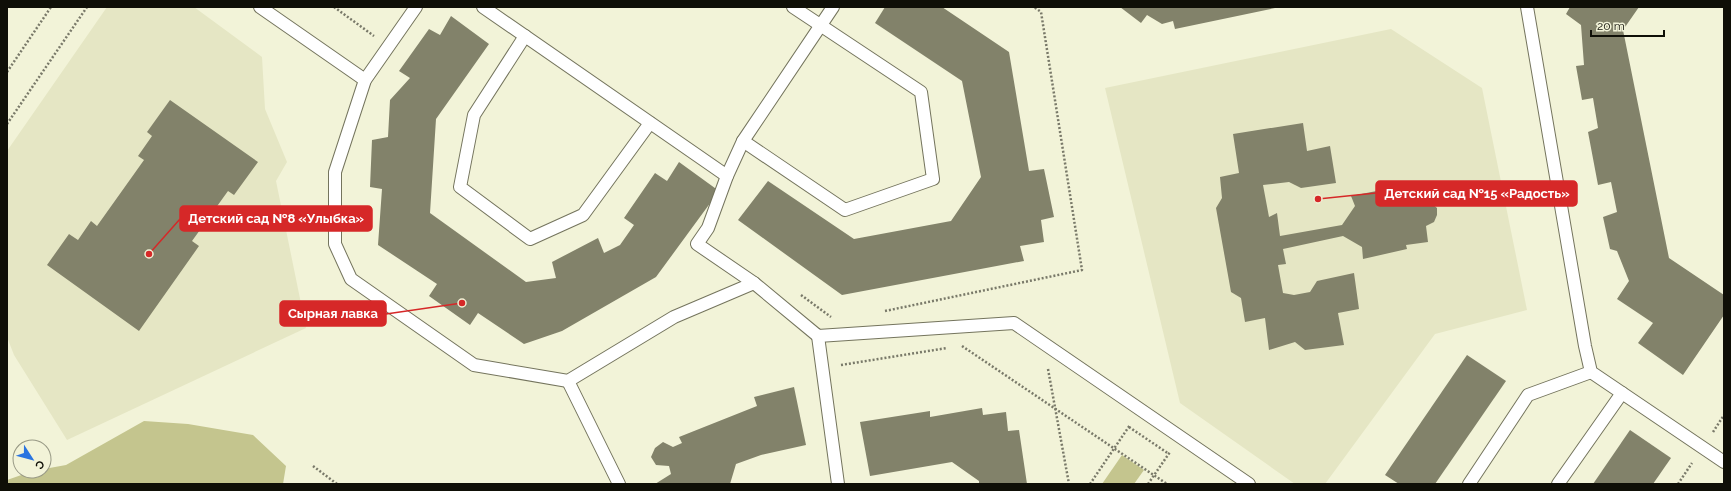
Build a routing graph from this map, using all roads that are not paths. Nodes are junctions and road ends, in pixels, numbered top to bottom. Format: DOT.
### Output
graph roads {
  1 [pos="260,7"];
  2 [pos="416,7"];
  3 [pos="483,7"];
  4 [pos="794,7"];
  5 [pos="833,7"];
  6 [pos="1527,7"];
  7 [pos="821,25"];
  8 [pos="525,36"];
  9 [pos="365,80"];
  10 [pos="650,123"];
  11 [pos="743,141"];
  12 [pos="727,176"];
  13 [pos="754,283"];
  14 [pos="818,336"];
  15 [pos="1591,372"];
  16 [pos="568,380"];
  17 [pos="1622,393"];
  18 [pos="1724,462"];
  19 [pos="836,483"];
  20 [pos="619,484"];
  21 [pos="1249,484"];
  22 [pos="1469,484"];
  23 [pos="1558,484"];
  1 -- 9 [label="lane"];
  2 -- 9 [label="lane"];
  3 -- 8 [label="lane"];
  4 -- 7 [label="lane"];
  5 -- 7 [label="lane"];
  6 -- 15 [label="lane"];
  7 -- 11 [label="lane"];
  7 -- 11 [label="lane"];
  8 -- 10 [label="lane"];
  8 -- 10 [label="lane"];
  9 -- 16 [label="lane"];
  10 -- 12 [label="lane"];
  11 -- 12 [label="lane"];
  12 -- 13 [label="lane"];
  13 -- 14 [label="lane"];
  13 -- 16 [label="lane"];
  14 -- 19 [label="lane"];
  14 -- 21 [label="lane"];
  15 -- 17 [label="lane"];
  15 -- 22 [label="lane"];
  16 -- 20 [label="lane"];
  17 -- 18 [label="lane"];
  17 -- 23 [label="lane"];
}
